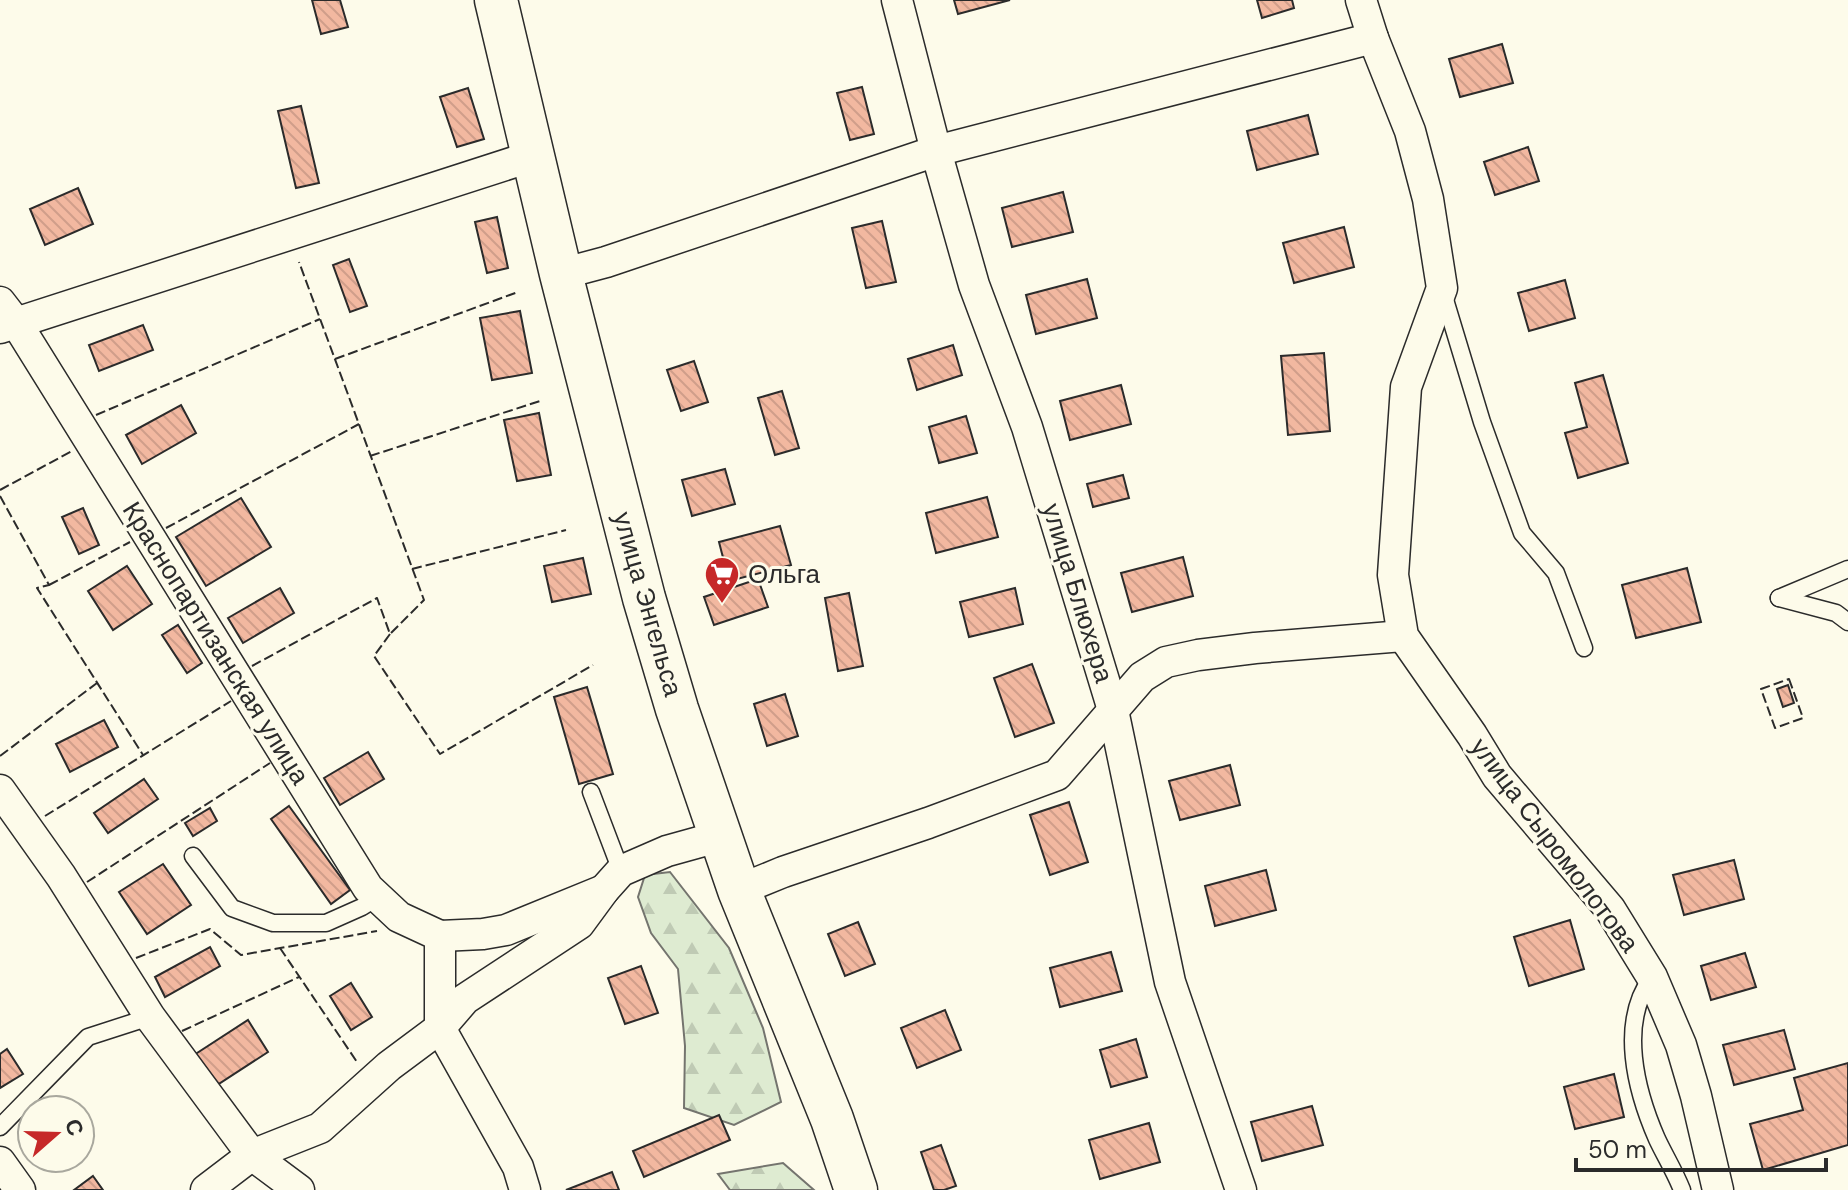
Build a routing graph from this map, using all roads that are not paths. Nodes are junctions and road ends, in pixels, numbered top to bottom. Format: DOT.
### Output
graph roads {
  1 [pos="496,0"];
  2 [pos="897,0"];
  3 [pos="1361,0"];
  4 [pos="1373,38"];
  5 [pos="936,151"];
  6 [pos="533,156"];
  7 [pos="561,274"];
  8 [pos="1442,288"];
  9 [pos="6,318"];
  10 [pos="1848,569"];
  11 [pos="1848,622"];
  12 [pos="1403,636"];
  13 [pos="1584,648"];
  14 [pos="1113,710"];
  15 [pos="0,790"];
  16 [pos="591,792"];
  17 [pos="721,836"];
  18 [pos="193,856"];
  19 [pos="612,880"];
  20 [pos="739,890"];
  21 [pos="378,897"];
  22 [pos="440,936"];
  23 [pos="1652,977"];
  24 [pos="150,1017"];
  25 [pos="440,1028"];
  26 [pos="0,1127"];
  27 [pos="252,1155"];
  28 [pos="0,1162"];
  29 [pos="20,1190"];
  30 [pos="206,1190"];
  31 [pos="299,1190"];
  32 [pos="525,1190"];
  33 [pos="856,1190"];
  34 [pos="1241,1190"];
  35 [pos="1682,1190"];
  36 [pos="1718,1190"];
  1 -- 6 [label="main road, улица Энгельса"];
  2 -- 5 [label="street, улица Блюхера"];
  3 -- 4 [label="street, улица Сыромолотова"];
  4 -- 5 [label="street"];
  4 -- 8 [label="street, улица Сыромолотова"];
  5 -- 7 [label="street"];
  5 -- 14 [label="street, улица Блюхера"];
  6 -- 7 [label="main road, улица Энгельса"];
  6 -- 9 [label="street, Краснопартизанская улица"];
  7 -- 17 [label="main road, улица Энгельса"];
  8 -- 12 [label="street, улица Сыромолотова"];
  8 -- 13 [label="lane"];
  9 -- 21 [label="street, Краснопартизанская улица"];
  10 -- 11 [label="lane"];
  12 -- 14 [label="street"];
  12 -- 23 [label="street, улица Сыромолотова"];
  14 -- 20 [label="street"];
  14 -- 34 [label="street, улица Блюхера"];
  15 -- 24 [label="street"];
  16 -- 19 [label="lane"];
  17 -- 19 [label="street, Краснопартизанская улица"];
  17 -- 20 [label="main road, улица Энгельса"];
  18 -- 21 [label="lane"];
  19 -- 22 [label="street, Краснопартизанская улица"];
  19 -- 25 [label="street"];
  20 -- 33 [label="main road, улица Энгельса"];
  21 -- 22 [label="street, Краснопартизанская улица"];
  22 -- 25 [label="street"];
  23 -- 35 [label="lane"];
  23 -- 36 [label="street, улица Сыромолотова"];
  24 -- 26 [label="lane"];
  24 -- 27 [label="street"];
  25 -- 27 [label="street"];
  25 -- 32 [label="street"];
  27 -- 30 [label="street"];
  27 -- 31 [label="street"];
  28 -- 29 [label="street"];
}
